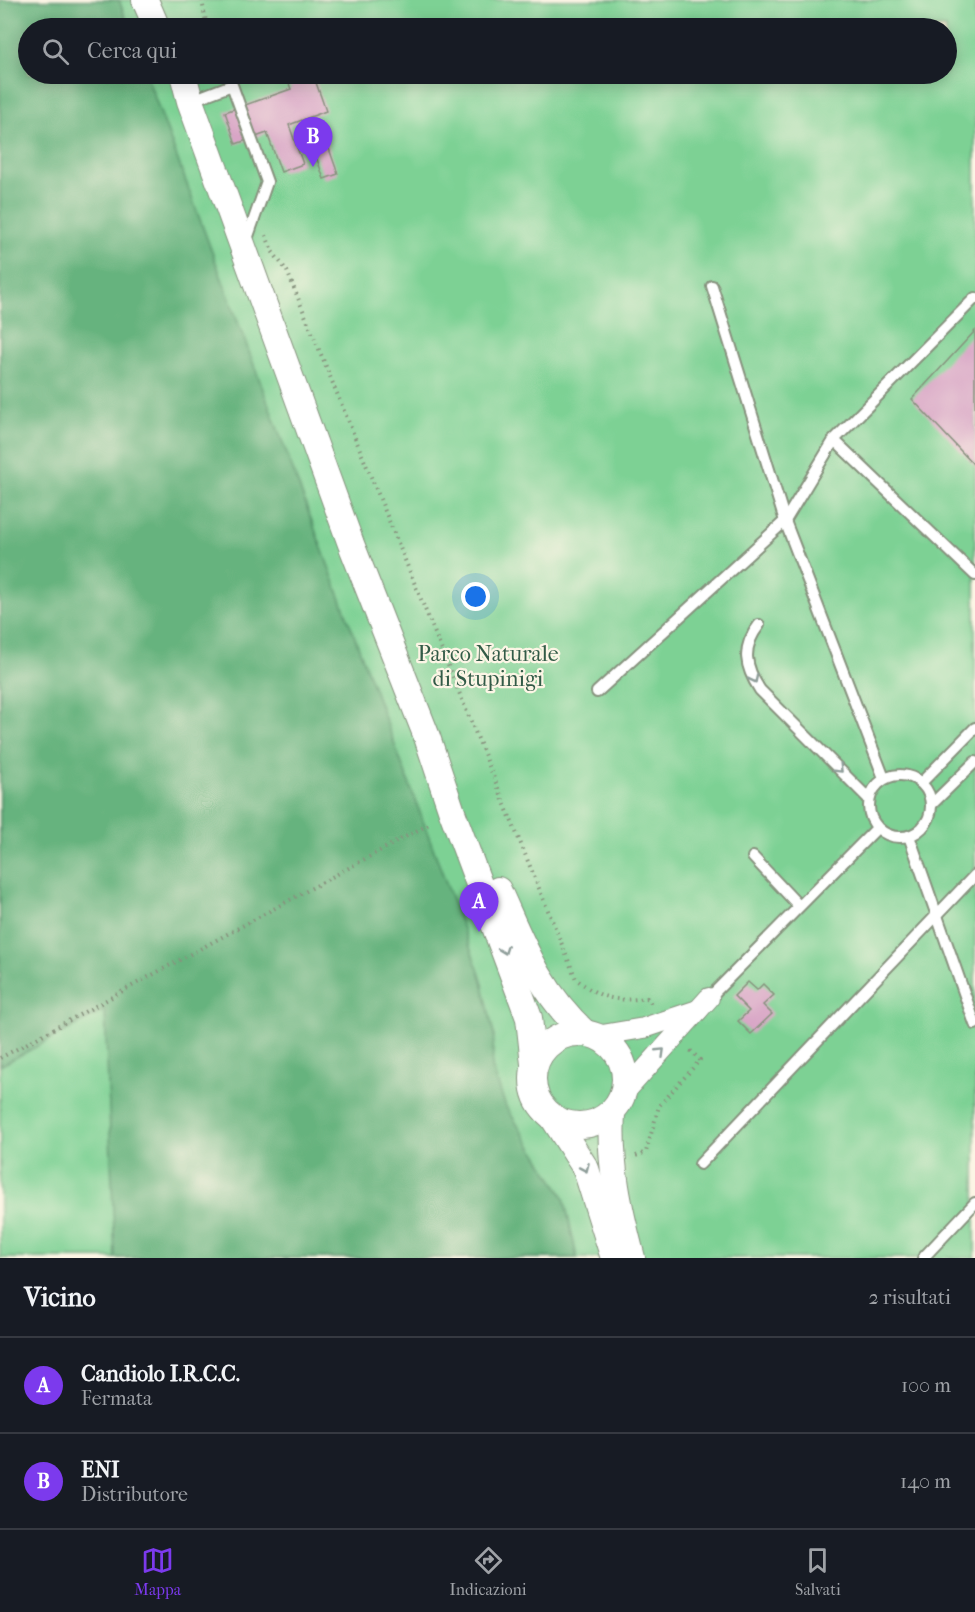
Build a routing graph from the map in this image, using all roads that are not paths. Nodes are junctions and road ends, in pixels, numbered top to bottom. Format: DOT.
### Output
graph roads {
  1 [pos="145,0"];
  2 [pos="161,0"];
  3 [pos="153,18"];
  4 [pos="167,18"];
  5 [pos="181,84"];
  6 [pos="186,84"];
  7 [pos="190,101"];
  8 [pos="243,251"];
  9 [pos="712,285"];
  10 [pos="975,298"];
  11 [pos="834,440"];
  12 [pos="785,521"];
  13 [pos="975,575"];
  14 [pos="759,625"];
  15 [pos="597,692"];
  16 [pos="975,728"];
  17 [pos="427,737"];
  18 [pos="975,762"];
  19 [pos="884,778"];
  20 [pos="921,783"];
  21 [pos="868,800"];
  22 [pos="931,805"];
  23 [pos="877,828"];
  24 [pos="909,836"];
  25 [pos="753,857"];
  26 [pos="975,875"];
  27 [pos="799,906"];
  28 [pos="936,916"];
  29 [pos="704,1004"];
  30 [pos="975,1024"];
  31 [pos="591,1035"];
  32 [pos="534,1064"];
  33 [pos="618,1103"];
  34 [pos="554,1119"];
  35 [pos="700,1164"];
  36 [pos="975,1203"];
  37 [pos="614,1258"];
  38 [pos="632,1258"];
  39 [pos="923,1258"];
  1 -- 3 [label="street"];
  2 -- 4 [label="street"];
  5 -- 7 [label="street"];
  6 -- 7 [label="street"];
  7 -- 8 [label="street"];
  7 -- 8 [label="lane"];
  8 -- 17 [label="street"];
  9 -- 12 [label="lane"];
  10 -- 11 [label="lane"];
  11 -- 12 [label="lane"];
  11 -- 13 [label="lane"];
  12 -- 15 [label="lane"];
  12 -- 19 [label="lane"];
  14 -- 21 [label="lane, one-way"];
  16 -- 20 [label="lane"];
  17 -- 31 [label="street"];
  17 -- 32 [label="street, one-way"];
  18 -- 22 [label="lane"];
  19 -- 20 [label="lane"];
  19 -- 21 [label="lane"];
  20 -- 22 [label="lane"];
  21 -- 23 [label="lane"];
  22 -- 24 [label="lane"];
  23 -- 24 [label="lane"];
  23 -- 27 [label="lane"];
  24 -- 28 [label="lane"];
  25 -- 27 [label="lane"];
  26 -- 28 [label="lane"];
  27 -- 29 [label="lane"];
  28 -- 30 [label="lane"];
  28 -- 35 [label="lane"];
  29 -- 31 [label="street"];
  33 -- 29 [label="street, one-way"];
  31 -- 32 [label="street"];
  31 -- 33 [label="street"];
  32 -- 34 [label="street"];
  33 -- 34 [label="street"];
  33 -- 38 [label="street"];
  34 -- 37 [label="street, one-way"];
  36 -- 39 [label="lane"];
}
